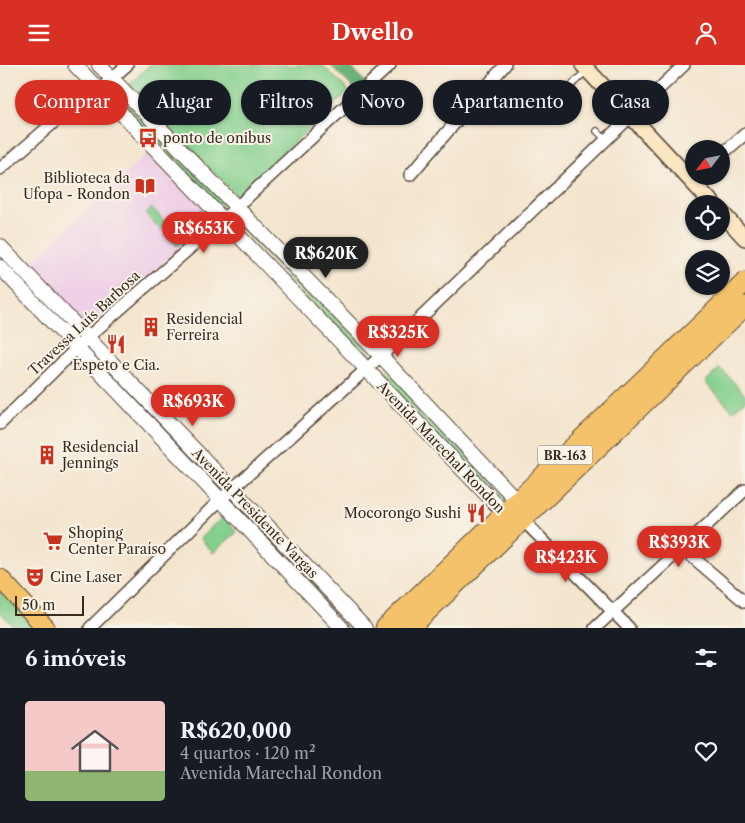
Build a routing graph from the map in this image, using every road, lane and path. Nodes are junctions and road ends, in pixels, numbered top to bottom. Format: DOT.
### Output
graph roads {
  1 [pos="75,65"];
  2 [pos="99,65"];
  3 [pos="127,65"];
  4 [pos="390,65"];
  5 [pos="505,65"];
  6 [pos="684,65"];
  7 [pos="586,67"];
  8 [pos="112,78"];
  9 [pos="89,80"];
  10 [pos="576,80"];
  11 [pos="598,80"];
  12 [pos="669,80"];
  13 [pos="128,120"];
  14 [pos="51,125"];
  15 [pos="622,125"];
  16 [pos="641,125"];
  17 [pos="597,131"];
  18 [pos="745,134"];
  19 [pos="606,140"];
  20 [pos="730,147"];
  21 [pos="0,169"];
  22 [pos="685,169"];
  23 [pos="410,175"];
  24 [pos="237,207"];
  25 [pos="224,219"];
  26 [pos="730,222"];
  27 [pos="745,238"];
  28 [pos="0,246"];
  29 [pos="0,267"];
  30 [pos="745,282"];
  31 [pos="745,306"];
  32 [pos="83,342"];
  33 [pos="381,356"];
  34 [pos="367,369"];
  35 [pos="0,424"];
  36 [pos="232,489"];
  37 [pos="745,490"];
  38 [pos="220,500"];
  39 [pos="518,515"];
  40 [pos="682,548"];
  41 [pos="0,578"];
  42 [pos="0,594"];
  43 [pos="745,602"];
  44 [pos="612,612"];
  45 [pos="33,628"];
  46 [pos="46,628"];
  47 [pos="90,628"];
  48 [pos="342,628"];
  49 [pos="365,628"];
  50 [pos="385,628"];
  51 [pos="410,628"];
  52 [pos="595,628"];
  53 [pos="629,628"];
  1 -- 9 [label="street, Avenida Marechal Rondon"];
  2 -- 8 [label="street, Avenida Marechal Rondon"];
  3 -- 8 [label="street"];
  4 -- 24 [label="street, Travessa Luís Barbosa"];
  5 -- 23 [label="street"];
  6 -- 12 [label="street"];
  7 -- 10 [label="lane"];
  7 -- 11 [label="main road"];
  8 -- 24 [label="street, Avenida Marechal Rondon"];
  13 -- 25 [label="street, Avenida Marechal Rondon"];
  14 -- 21 [label="street"];
  15 -- 19 [label="street"];
  16 -- 22 [label="main road"];
  17 -- 19 [label="lane"];
  18 -- 20 [label="street"];
  19 -- 33 [label="street"];
  24 -- 25 [label="street, Travessa Luís Barbosa"];
  24 -- 33 [label="street, Avenida Marechal Rondon"];
  25 -- 32 [label="street, Travessa Luís Barbosa"];
  25 -- 34 [label="street, Avenida Marechal Rondon"];
  26 -- 27 [label="main road"];
  28 -- 32 [label="street, Avenida Presidente Vargas"];
  29 -- 32 [label="street, Avenida Presidente Vargas"];
  30 -- 39 [label="highway, BR-163"];
  31 -- 39 [label="highway, BR-163"];
  32 -- 35 [label="street, Travessa Luís Barbosa"];
  32 -- 36 [label="street, Avenida Presidente Vargas"];
  32 -- 38 [label="street, Avenida Presidente Vargas"];
  33 -- 34 [label="street"];
  33 -- 39 [label="street, Avenida Marechal Rondon"];
  34 -- 36 [label="street"];
  34 -- 39 [label="street, Avenida Marechal Rondon"];
  36 -- 38 [label="street"];
  36 -- 49 [label="street, Avenida Presidente Vargas"];
  37 -- 40 [label="street"];
  38 -- 47 [label="street"];
  38 -- 48 [label="street, Avenida Presidente Vargas"];
  39 -- 44 [label="street, Avenida Marechal Rondon"];
  39 -- 50 [label="highway, BR-163"];
  39 -- 51 [label="highway, BR-163"];
  40 -- 43 [label="street"];
  40 -- 44 [label="street"];
  41 -- 46 [label="main road"];
  42 -- 45 [label="main road"];
  44 -- 52 [label="street"];
  44 -- 53 [label="street, Avenida Marechal Rondon"];
}
